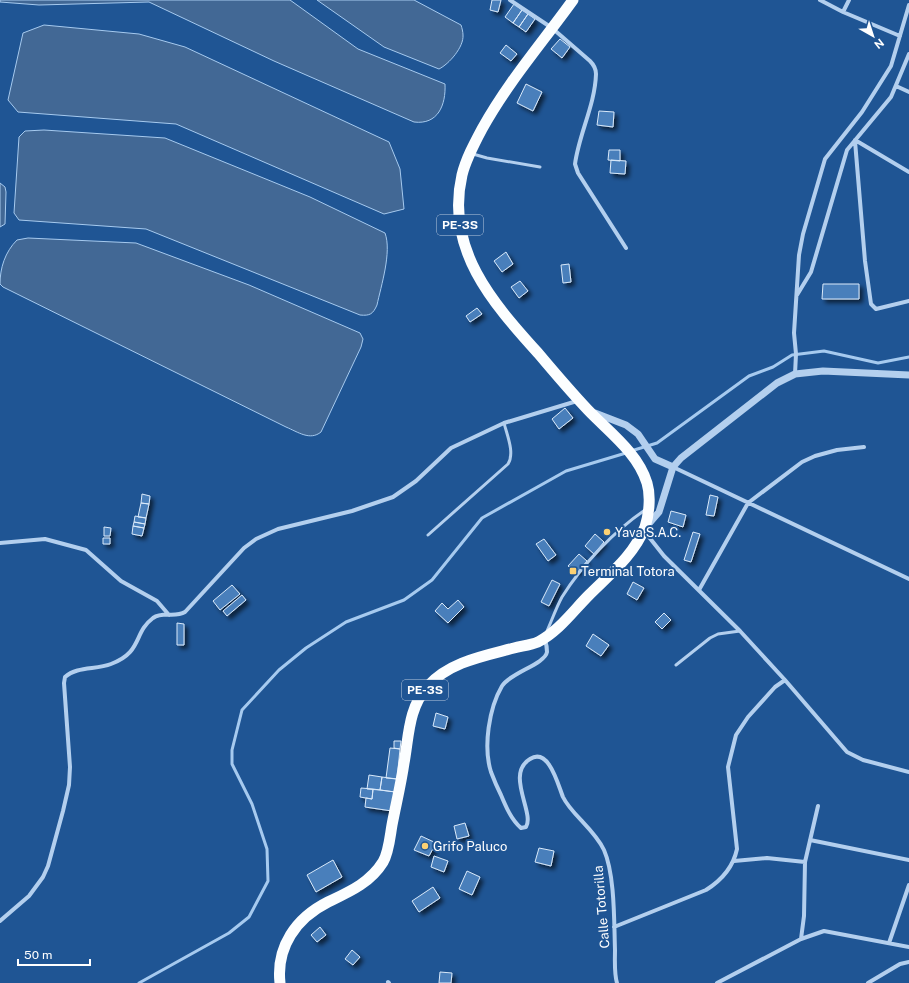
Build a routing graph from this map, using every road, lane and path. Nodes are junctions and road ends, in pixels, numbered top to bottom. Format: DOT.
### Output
graph roads {
  1 [pos="510,0"];
  2 [pos="573,0"];
  3 [pos="820,0"];
  4 [pos="849,0"];
  5 [pos="909,5"];
  6 [pos="843,12"];
  7 [pos="552,28"];
  8 [pos="900,36"];
  9 [pos="909,54"];
  10 [pos="896,86"];
  11 [pos="909,92"];
  12 [pos="854,140"];
  13 [pos="470,152"];
  14 [pos="540,167"];
  15 [pos="909,172"];
  16 [pos="626,248"];
  17 [pos="796,296"];
  18 [pos="909,301"];
  19 [pos="795,374"];
  20 [pos="909,375"];
  21 [pos="579,400"];
  22 [pos="589,411"];
  23 [pos="504,423"];
  24 [pos="864,447"];
  25 [pos="673,467"];
  26 [pos="748,503"];
  27 [pos="649,508"];
  28 [pos="644,530"];
  29 [pos="428,535"];
  30 [pos="0,543"];
  31 [pos="909,579"];
  32 [pos="699,590"];
  33 [pos="169,614"];
  34 [pos="740,631"];
  35 [pos="545,637"];
  36 [pos="676,665"];
  37 [pos="785,680"];
  38 [pos="909,772"];
  39 [pos="818,806"];
  40 [pos="810,840"];
  41 [pos="734,860"];
  42 [pos="909,860"];
  43 [pos="805,862"];
  44 [pos="909,886"];
  45 [pos="0,921"];
  46 [pos="614,927"];
  47 [pos="801,939"];
  48 [pos="889,943"];
  49 [pos="909,947"];
  50 [pos="909,962"];
  51 [pos="280,983"];
  52 [pos="617,983"];
  53 [pos="717,983"];
  54 [pos="868,983"];
  1 -- 7 [label="street"];
  2 -- 7 [label="highway, PE-3S"];
  3 -- 6 [label="street"];
  4 -- 6 [label="street"];
  5 -- 8 [label="street"];
  6 -- 8 [label="street"];
  7 -- 13 [label="highway, PE-3S"];
  7 -- 16 [label="street"];
  8 -- 17 [label="street"];
  9 -- 10 [label="street"];
  10 -- 11 [label="street"];
  10 -- 12 [label="street"];
  12 -- 15 [label="street"];
  12 -- 17 [label="street"];
  12 -- 18 [label="street"];
  13 -- 14 [label="lane"];
  13 -- 21 [label="highway, PE-3S"];
  17 -- 19 [label="street"];
  19 -- 20 [label="street"];
  19 -- 25 [label="street"];
  21 -- 22 [label="highway, PE-3S"];
  21 -- 23 [label="street"];
  22 -- 25 [label="street"];
  22 -- 27 [label="highway, PE-3S"];
  23 -- 29 [label="lane"];
  23 -- 33 [label="street"];
  24 -- 26 [label="street"];
  25 -- 26 [label="street"];
  25 -- 28 [label="street"];
  26 -- 31 [label="street"];
  26 -- 32 [label="street"];
  27 -- 28 [label="highway, PE-3S"];
  27 -- 35 [label="lane"];
  28 -- 32 [label="street"];
  28 -- 35 [label="highway, PE-3S"];
  30 -- 33 [label="street"];
  32 -- 34 [label="street"];
  33 -- 45 [label="street"];
  34 -- 36 [label="lane"];
  34 -- 37 [label="street"];
  35 -- 46 [label="street, Calle Totorilla"];
  35 -- 51 [label="highway, PE-3S"];
  37 -- 38 [label="street"];
  37 -- 41 [label="street"];
  39 -- 40 [label="street"];
  40 -- 42 [label="street"];
  40 -- 43 [label="street"];
  41 -- 43 [label="street"];
  41 -- 46 [label="street"];
  43 -- 47 [label="street"];
  44 -- 48 [label="street"];
  46 -- 52 [label="street, Calle Totorilla"];
  47 -- 48 [label="street"];
  47 -- 53 [label="street"];
  48 -- 49 [label="street"];
  50 -- 54 [label="street"];
}
